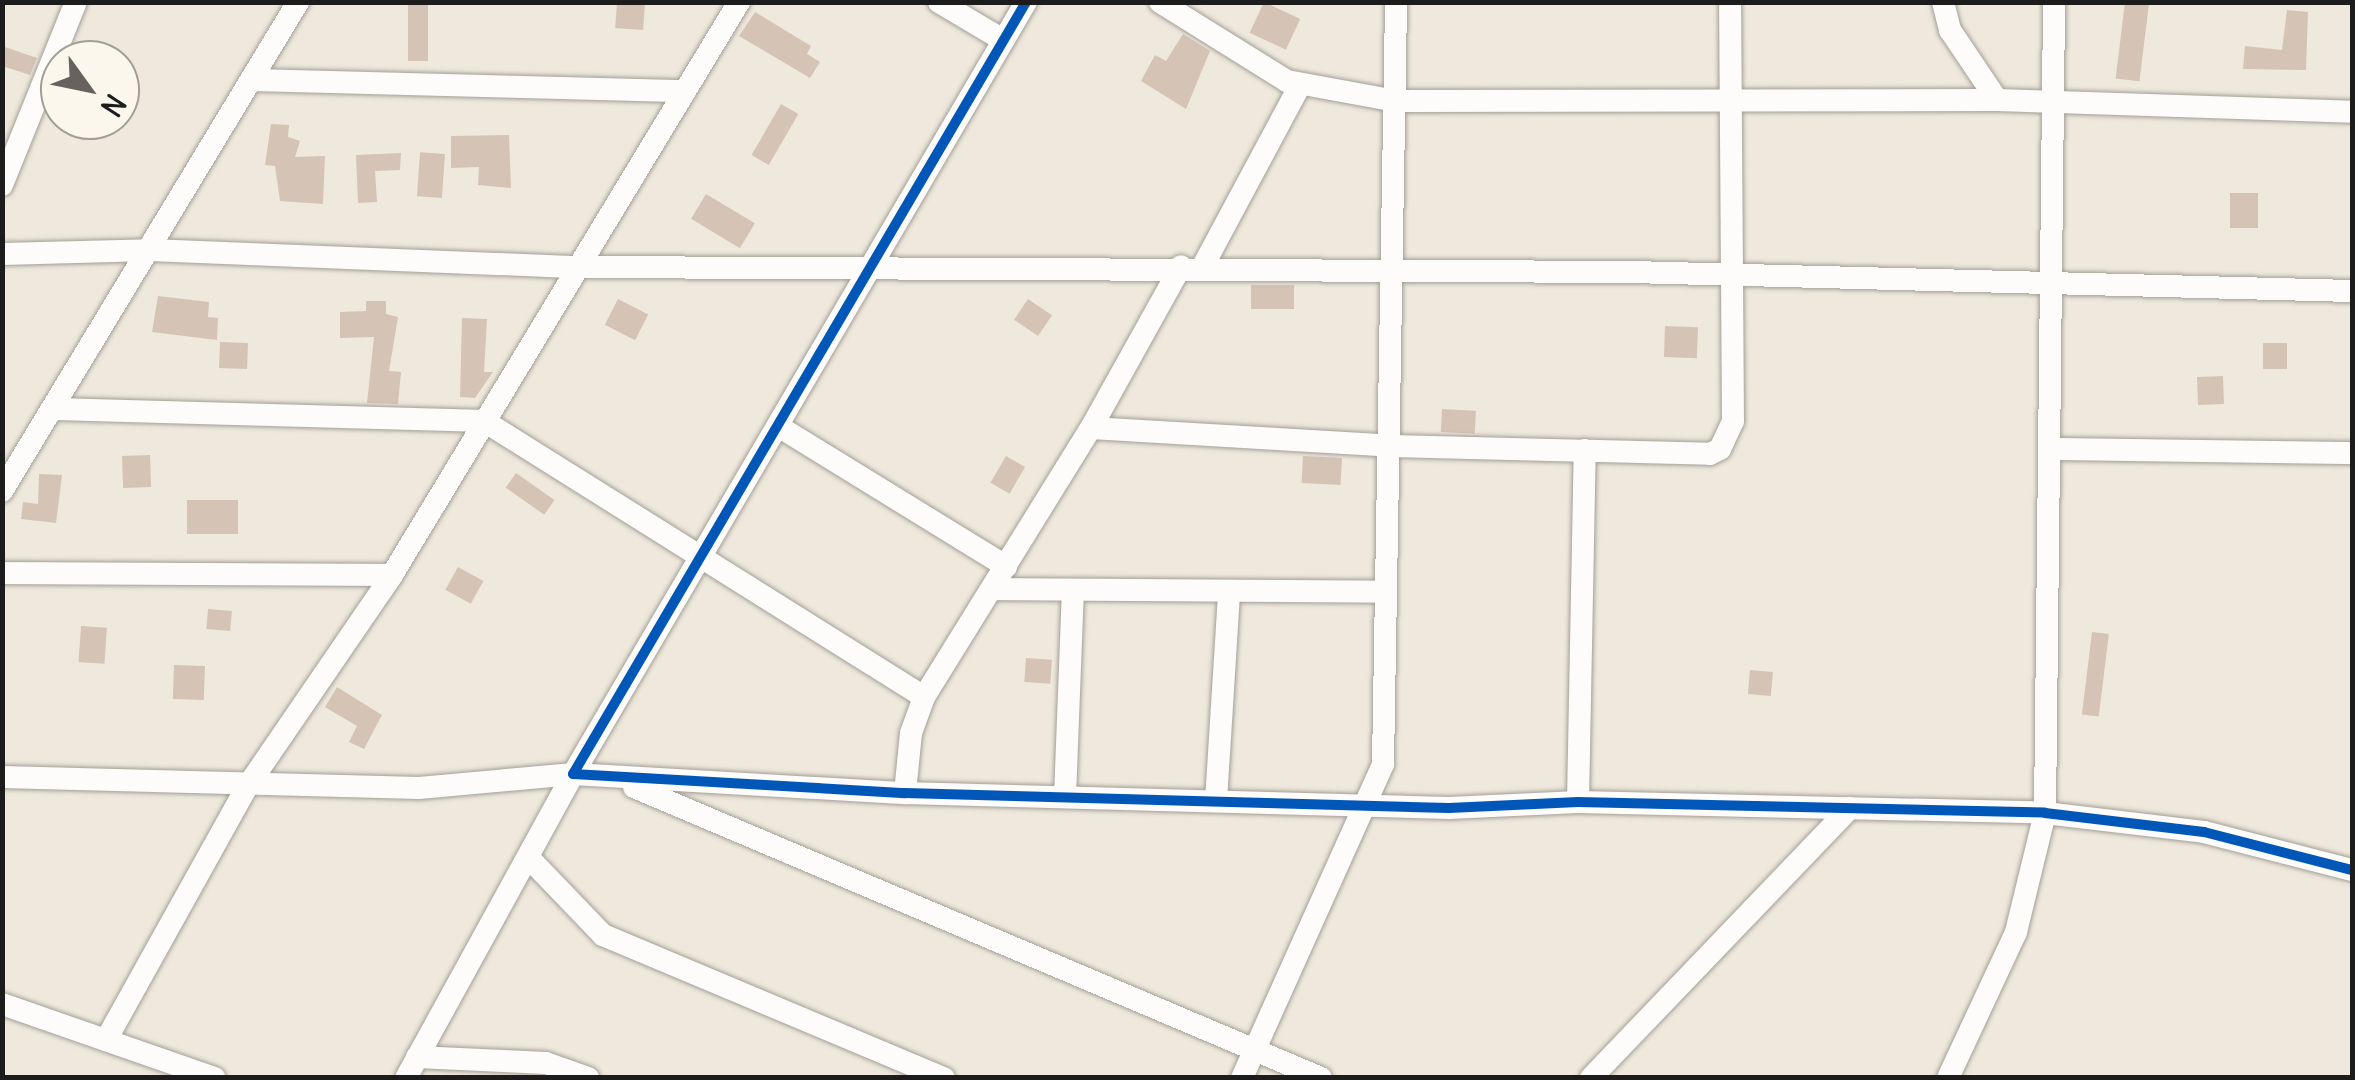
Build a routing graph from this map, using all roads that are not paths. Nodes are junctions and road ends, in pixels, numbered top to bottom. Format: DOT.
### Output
graph roads {
  1 [pos="76,2"];
  2 [pos="739,2"];
  3 [pos="939,2"];
  4 [pos="1026,2"];
  5 [pos="1160,2"];
  6 [pos="1396,2"];
  7 [pos="1730,2"];
  8 [pos="1943,2"];
  9 [pos="2054,2"];
  10 [pos="289,5"];
  11 [pos="1003,40"];
  12 [pos="254,80"];
  13 [pos="1300,85"];
  14 [pos="685,91"];
  15 [pos="1396,100"];
  16 [pos="1729,100"];
  17 [pos="1997,100"];
  18 [pos="2056,103"];
  19 [pos="2352,112"];
  20 [pos="2,185"];
  21 [pos="150,250"];
  22 [pos="2,254"];
  23 [pos="866,266"];
  24 [pos="1192,266"];
  25 [pos="577,267"];
  26 [pos="1396,270"];
  27 [pos="1727,275"];
  28 [pos="2056,286"];
  29 [pos="2352,290"];
  30 [pos="57,408"];
  31 [pos="484,422"];
  32 [pos="778,426"];
  33 [pos="1091,428"];
  34 [pos="1391,446"];
  35 [pos="2050,449"];
  36 [pos="1585,450"];
  37 [pos="2352,453"];
  38 [pos="2,491"];
  39 [pos="700,555"];
  40 [pos="1006,566"];
  41 [pos="2,572"];
  42 [pos="392,576"];
  43 [pos="992,589"];
  44 [pos="1072,592"];
  45 [pos="1228,592"];
  46 [pos="1385,592"];
  47 [pos="924,697"];
  48 [pos="573,774"];
  49 [pos="2,777"];
  50 [pos="612,778"];
  51 [pos="246,787"];
  52 [pos="905,793"];
  53 [pos="1065,797"];
  54 [pos="1216,801"];
  55 [pos="1578,802"];
  56 [pos="1367,806"];
  57 [pos="1850,808"];
  58 [pos="2045,813"];
  59 [pos="530,859"];
  60 [pos="2352,870"];
  61 [pos="2,1004"];
  62 [pos="106,1040"];
  63 [pos="1253,1049"];
  64 [pos="411,1067"];
  65 [pos="214,1078"];
  66 [pos="588,1078"];
  67 [pos="944,1078"];
  68 [pos="1242,1078"];
  69 [pos="1321,1078"];
  70 [pos="1591,1078"];
  71 [pos="1948,1078"];
  1 -- 20 [label="street"];
  2 -- 14 [label="street"];
  3 -- 11 [label="street"];
  4 -- 11 [label="street"];
  5 -- 13 [label="street"];
  6 -- 15 [label="street"];
  7 -- 16 [label="street"];
  8 -- 17 [label="street"];
  9 -- 18 [label="street"];
  10 -- 12 [label="street"];
  11 -- 23 [label="street"];
  12 -- 14 [label="street"];
  12 -- 21 [label="street"];
  13 -- 15 [label="street"];
  13 -- 24 [label="street"];
  14 -- 25 [label="street"];
  15 -- 16 [label="street"];
  15 -- 26 [label="street"];
  16 -- 17 [label="street"];
  16 -- 27 [label="street"];
  17 -- 18 [label="street"];
  18 -- 19 [label="street"];
  18 -- 28 [label="street"];
  21 -- 22 [label="street"];
  21 -- 25 [label="street"];
  21 -- 30 [label="street"];
  23 -- 24 [label="street"];
  23 -- 25 [label="street"];
  23 -- 32 [label="street"];
  24 -- 26 [label="street"];
  24 -- 33 [label="street"];
  25 -- 31 [label="street"];
  26 -- 27 [label="street"];
  26 -- 34 [label="street"];
  27 -- 28 [label="street"];
  27 -- 36 [label="street"];
  28 -- 29 [label="street"];
  28 -- 35 [label="street"];
  30 -- 31 [label="street"];
  30 -- 38 [label="street"];
  31 -- 39 [label="street"];
  31 -- 42 [label="street"];
  32 -- 39 [label="street"];
  32 -- 40 [label="street"];
  33 -- 34 [label="street"];
  33 -- 40 [label="street"];
  34 -- 36 [label="street"];
  34 -- 46 [label="street"];
  35 -- 37 [label="street"];
  35 -- 58 [label="street"];
  36 -- 55 [label="street"];
  39 -- 47 [label="street"];
  39 -- 48 [label="street"];
  40 -- 43 [label="street"];
  41 -- 42 [label="street"];
  42 -- 51 [label="street"];
  43 -- 44 [label="street"];
  43 -- 47 [label="street"];
  44 -- 45 [label="street"];
  44 -- 53 [label="street"];
  45 -- 46 [label="street"];
  45 -- 54 [label="street"];
  46 -- 56 [label="street"];
  47 -- 52 [label="street"];
  48 -- 50 [label="street"];
  48 -- 51 [label="street"];
  48 -- 59 [label="street"];
  49 -- 51 [label="street"];
  50 -- 52 [label="street"];
  50 -- 63 [label="street"];
  51 -- 62 [label="street"];
  52 -- 53 [label="street"];
  53 -- 54 [label="street"];
  54 -- 56 [label="street"];
  55 -- 56 [label="street"];
  55 -- 57 [label="street"];
  56 -- 63 [label="street"];
  57 -- 58 [label="street"];
  57 -- 70 [label="street"];
  58 -- 60 [label="street"];
  58 -- 71 [label="street"];
  59 -- 64 [label="street"];
  59 -- 67 [label="street"];
  61 -- 62 [label="street"];
  62 -- 65 [label="street"];
  63 -- 68 [label="street"];
  63 -- 69 [label="street"];
  64 -- 66 [label="street"];
}
